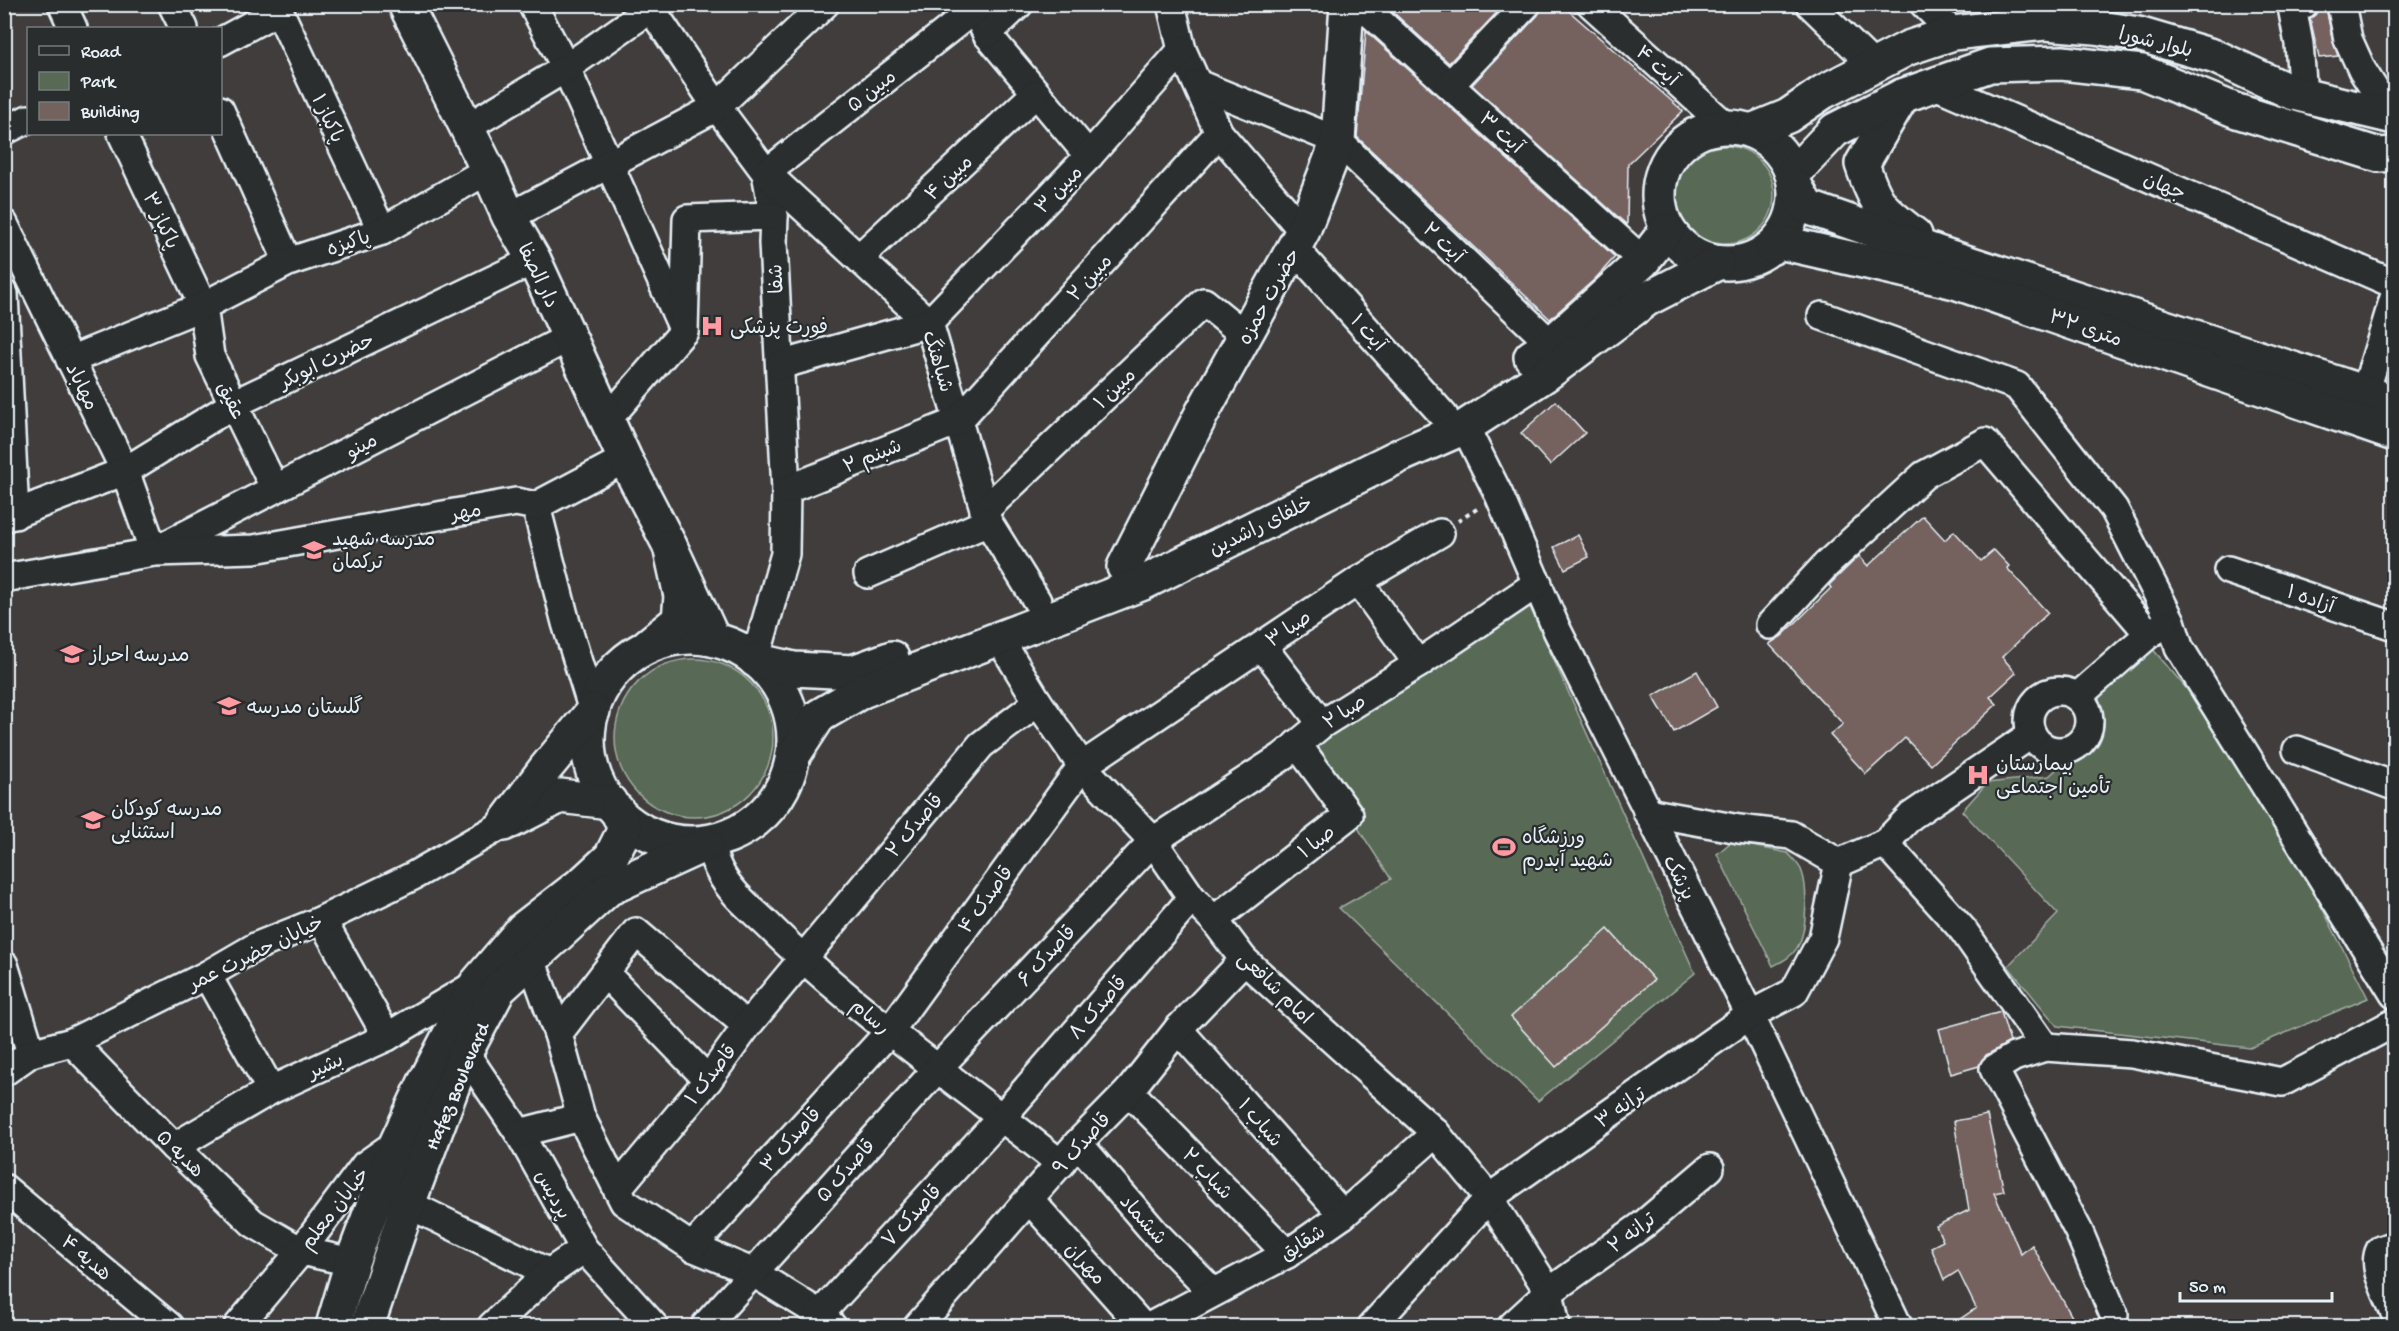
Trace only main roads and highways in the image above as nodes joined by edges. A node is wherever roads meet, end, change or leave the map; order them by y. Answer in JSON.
{"nodes":[{"id":1,"x":405,"y":4,"type":"edge"},
{"id":2,"x":1347,"y":4,"type":"edge"},
{"id":3,"x":1902,"y":96,"type":"junction"},
{"id":4,"x":2393,"y":117,"type":"edge"},
{"id":5,"x":1739,"y":129,"type":"junction"},
{"id":6,"x":2394,"y":154,"type":"edge"},
{"id":7,"x":1794,"y":180,"type":"junction"},
{"id":8,"x":1667,"y":230,"type":"junction"},
{"id":9,"x":1773,"y":248,"type":"junction"},
{"id":10,"x":1938,"y":252,"type":"junction"},
{"id":11,"x":1717,"y":263,"type":"junction"},
{"id":12,"x":2200,"y":352,"type":"junction"},
{"id":13,"x":2380,"y":397,"type":"edge"},
{"id":14,"x":1454,"y":421,"type":"junction"},
{"id":15,"x":2394,"y":434,"type":"edge"},
{"id":16,"x":670,"y":546,"type":"junction"},
{"id":17,"x":1124,"y":567,"type":"junction"},
{"id":18,"x":712,"y":639,"type":"junction"},
{"id":19,"x":644,"y":648,"type":"junction"},
{"id":20,"x":755,"y":660,"type":"junction"},
{"id":21,"x":593,"y":711,"type":"junction"},
{"id":22,"x":793,"y":756,"type":"junction"},
{"id":23,"x":560,"y":796,"type":"junction"},
{"id":24,"x":613,"y":806,"type":"junction"},
{"id":25,"x":708,"y":843,"type":"junction"},
{"id":26,"x":611,"y":857,"type":"junction"},
{"id":27,"x":374,"y":1323,"type":"edge"},
{"id":28,"x":333,"y":1326,"type":"edge"}],
"edges":[{"from":1,"to":16,"type":"main road","name":"دار الصفا"},
{"from":2,"to":17,"type":"main road","name":"حضرت حمزه"},
{"from":3,"to":6,"type":"main road","name":"بلوار شورا"},
{"from":3,"to":7,"type":"main road","name":"بلوار شورا"},
{"from":3,"to":10,"type":"main road"},
{"from":4,"to":5,"type":"main road","name":"بلوار شورا"},
{"from":5,"to":7,"type":"main road"},
{"from":5,"to":8,"type":"main road"},
{"from":7,"to":9,"type":"main road"},
{"from":7,"to":10,"type":"main road","name":"۳۲ متری"},
{"from":8,"to":11,"type":"main road"},
{"from":8,"to":14,"type":"main road","name":"خلفای راشدین"},
{"from":9,"to":11,"type":"main road"},
{"from":9,"to":12,"type":"main road","name":"۳۲ متری"},
{"from":10,"to":12,"type":"main road","name":"۳۲ متری"},
{"from":11,"to":14,"type":"main road","name":"خلفای راشدین"},
{"from":12,"to":13,"type":"main road","name":"۳۲ متری"},
{"from":12,"to":15,"type":"main road","name":"۳۲ متری"},
{"from":14,"to":17,"type":"main road","name":"خلفای راشدین"},
{"from":14,"to":22,"type":"main road","name":"خلفای راشدین"},
{"from":16,"to":18,"type":"main road"},
{"from":16,"to":19,"type":"main road"},
{"from":17,"to":20,"type":"main road","name":"خلفای راشدین"},
{"from":18,"to":19,"type":"main road"},
{"from":18,"to":20,"type":"main road"},
{"from":19,"to":21,"type":"main road"},
{"from":20,"to":22,"type":"main road"},
{"from":21,"to":23,"type":"main road"},
{"from":21,"to":24,"type":"main road"},
{"from":22,"to":25,"type":"main road"},
{"from":23,"to":24,"type":"main road"},
{"from":23,"to":26,"type":"main road"},
{"from":24,"to":25,"type":"main road"},
{"from":24,"to":26,"type":"main road","name":"Hafez Boulevard"},
{"from":25,"to":27,"type":"main road","name":"Hafez Boulevard"},
{"from":26,"to":28,"type":"main road","name":"Hafez Boulevard"}]}
